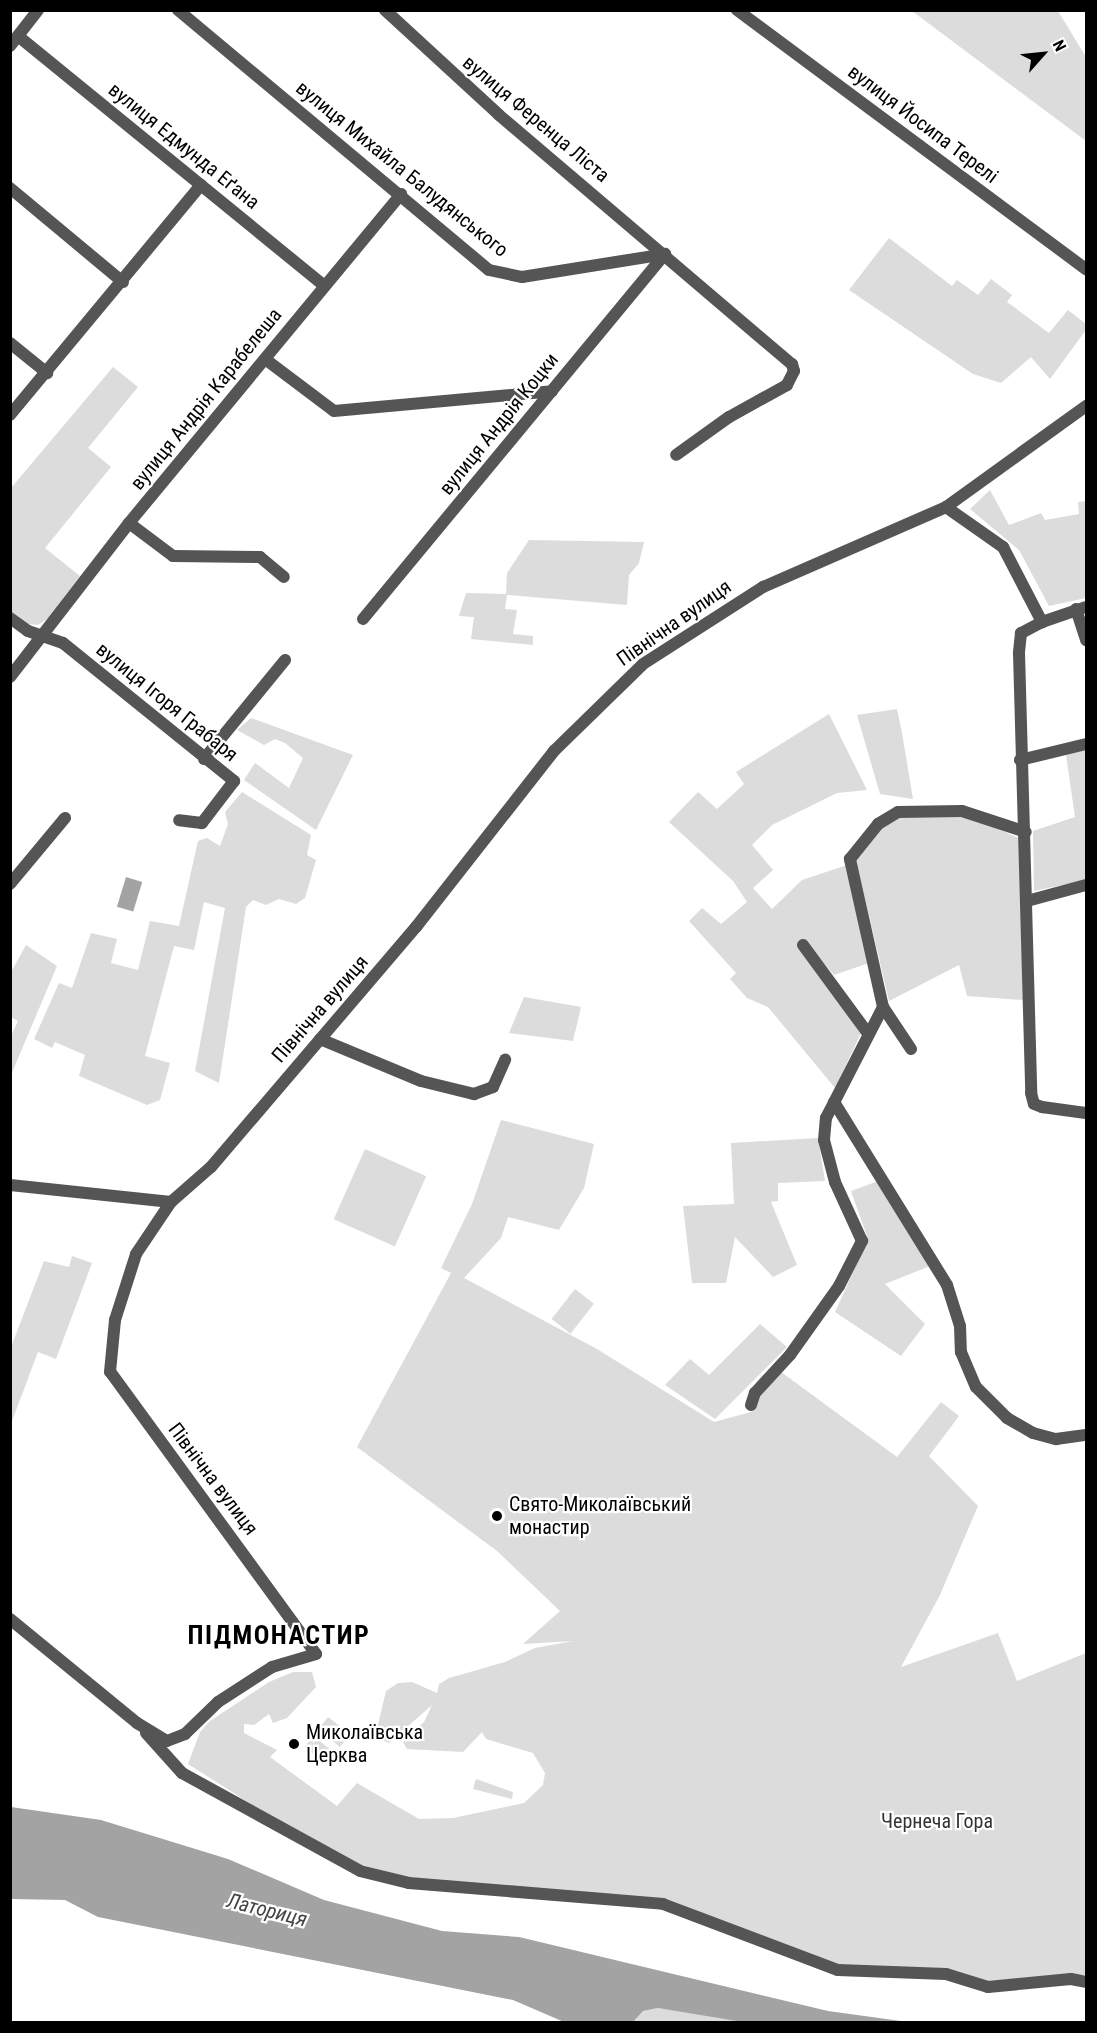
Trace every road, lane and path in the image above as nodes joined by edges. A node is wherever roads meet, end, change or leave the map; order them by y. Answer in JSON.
{"nodes":[{"id":1,"x":38,"y":10,"type":"edge"},
{"id":2,"x":178,"y":10,"type":"edge"},
{"id":3,"x":385,"y":10,"type":"edge"},
{"id":4,"x":737,"y":10,"type":"edge"},
{"id":5,"x":14,"y":41,"type":"edge"},
{"id":6,"x":201,"y":185,"type":"junction"},
{"id":7,"x":10,"y":188,"type":"edge"},
{"id":8,"x":401,"y":194,"type":"junction"},
{"id":9,"x":665,"y":254,"type":"junction"},
{"id":10,"x":1086,"y":269,"type":"edge"},
{"id":11,"x":123,"y":282,"type":"junction"},
{"id":12,"x":324,"y":286,"type":"junction"},
{"id":13,"x":10,"y":343,"type":"edge"},
{"id":14,"x":265,"y":359,"type":"junction"},
{"id":15,"x":46,"y":373,"type":"junction"},
{"id":16,"x":552,"y":391,"type":"junction"},
{"id":17,"x":1086,"y":406,"type":"edge"},
{"id":18,"x":10,"y":415,"type":"edge"},
{"id":19,"x":676,"y":455,"type":"dead end"},
{"id":20,"x":946,"y":507,"type":"junction"},
{"id":21,"x":129,"y":523,"type":"junction"},
{"id":22,"x":284,"y":577,"type":"dead end"},
{"id":23,"x":1081,"y":608,"type":"edge"},
{"id":24,"x":10,"y":618,"type":"edge"},
{"id":25,"x":363,"y":619,"type":"dead end"},
{"id":26,"x":1042,"y":622,"type":"junction"},
{"id":27,"x":45,"y":633,"type":"junction"},
{"id":28,"x":1086,"y":640,"type":"edge"},
{"id":29,"x":285,"y":660,"type":"dead end"},
{"id":30,"x":10,"y":677,"type":"edge"},
{"id":31,"x":1086,"y":744,"type":"edge"},
{"id":32,"x":204,"y":759,"type":"junction"},
{"id":33,"x":1020,"y":760,"type":"junction"},
{"id":34,"x":65,"y":818,"type":"dead end"},
{"id":35,"x":179,"y":820,"type":"dead end"},
{"id":36,"x":1026,"y":832,"type":"junction"},
{"id":37,"x":10,"y":884,"type":"edge"},
{"id":38,"x":1086,"y":885,"type":"edge"},
{"id":39,"x":1027,"y":901,"type":"junction"},
{"id":40,"x":803,"y":945,"type":"dead end"},
{"id":41,"x":883,"y":1007,"type":"junction"},
{"id":42,"x":867,"y":1032,"type":"junction"},
{"id":43,"x":320,"y":1039,"type":"junction"},
{"id":44,"x":911,"y":1049,"type":"dead end"},
{"id":45,"x":505,"y":1059,"type":"dead end"},
{"id":46,"x":834,"y":1102,"type":"junction"},
{"id":47,"x":1086,"y":1113,"type":"edge"},
{"id":48,"x":10,"y":1185,"type":"edge"},
{"id":49,"x":171,"y":1202,"type":"junction"},
{"id":50,"x":751,"y":1405,"type":"dead end"},
{"id":51,"x":1086,"y":1436,"type":"edge"},
{"id":52,"x":10,"y":1619,"type":"edge"},
{"id":53,"x":137,"y":1723,"type":"junction"},
{"id":54,"x":1086,"y":1982,"type":"edge"}],
"edges":[{"from":1,"to":5,"type":"street"},
{"from":2,"to":8,"type":"street","name":"вулиця Михайла Балудянського"},
{"from":3,"to":9,"type":"street","name":"вулиця Ференца Ліста"},
{"from":4,"to":10,"type":"street","name":"вулиця Йосипа Терелі"},
{"from":5,"to":6,"type":"street","name":"вулиця Едмунда Еґана"},
{"from":6,"to":11,"type":"street"},
{"from":6,"to":12,"type":"street","name":"вулиця Едмунда Еґана"},
{"from":7,"to":11,"type":"street"},
{"from":8,"to":9,"type":"street","name":"вулиця Михайла Балудянського"},
{"from":8,"to":12,"type":"street","name":"вулиця Андрія Карабелеша"},
{"from":9,"to":16,"type":"street","name":"вулиця Андрія Коцки"},
{"from":9,"to":19,"type":"street","name":"вулиця Ференца Ліста"},
{"from":11,"to":15,"type":"street"},
{"from":12,"to":14,"type":"street","name":"вулиця Андрія Карабелеша"},
{"from":13,"to":15,"type":"street"},
{"from":14,"to":16,"type":"street"},
{"from":14,"to":21,"type":"street","name":"вулиця Андрія Карабелеша"},
{"from":15,"to":18,"type":"street"},
{"from":16,"to":25,"type":"street","name":"вулиця Андрія Коцки"},
{"from":17,"to":20,"type":"street","name":"Північна вулиця"},
{"from":20,"to":26,"type":"street"},
{"from":20,"to":43,"type":"street","name":"Північна вулиця"},
{"from":21,"to":22,"type":"street"},
{"from":21,"to":27,"type":"street","name":"вулиця Андрія Карабелеша"},
{"from":23,"to":26,"type":"street"},
{"from":23,"to":28,"type":"street"},
{"from":24,"to":27,"type":"street","name":"вулиця Ігоря Грабаря"},
{"from":26,"to":33,"type":"street"},
{"from":27,"to":30,"type":"street","name":"вулиця Андрія Карабелеша"},
{"from":27,"to":32,"type":"street","name":"вулиця Ігоря Грабаря"},
{"from":29,"to":32,"type":"street"},
{"from":31,"to":33,"type":"street"},
{"from":32,"to":35,"type":"street","name":"вулиця Ігоря Грабаря"},
{"from":33,"to":36,"type":"street"},
{"from":34,"to":37,"type":"street"},
{"from":36,"to":39,"type":"street"},
{"from":36,"to":41,"type":"street"},
{"from":38,"to":39,"type":"street"},
{"from":39,"to":47,"type":"street"},
{"from":40,"to":42,"type":"street"},
{"from":41,"to":42,"type":"street"},
{"from":41,"to":44,"type":"street"},
{"from":42,"to":46,"type":"street"},
{"from":43,"to":45,"type":"street"},
{"from":43,"to":49,"type":"street","name":"Північна вулиця"},
{"from":46,"to":50,"type":"street"},
{"from":46,"to":51,"type":"street"},
{"from":48,"to":49,"type":"street"},
{"from":49,"to":53,"type":"street","name":"Північна вулиця"},
{"from":52,"to":53,"type":"street"},
{"from":53,"to":54,"type":"street"}]}
